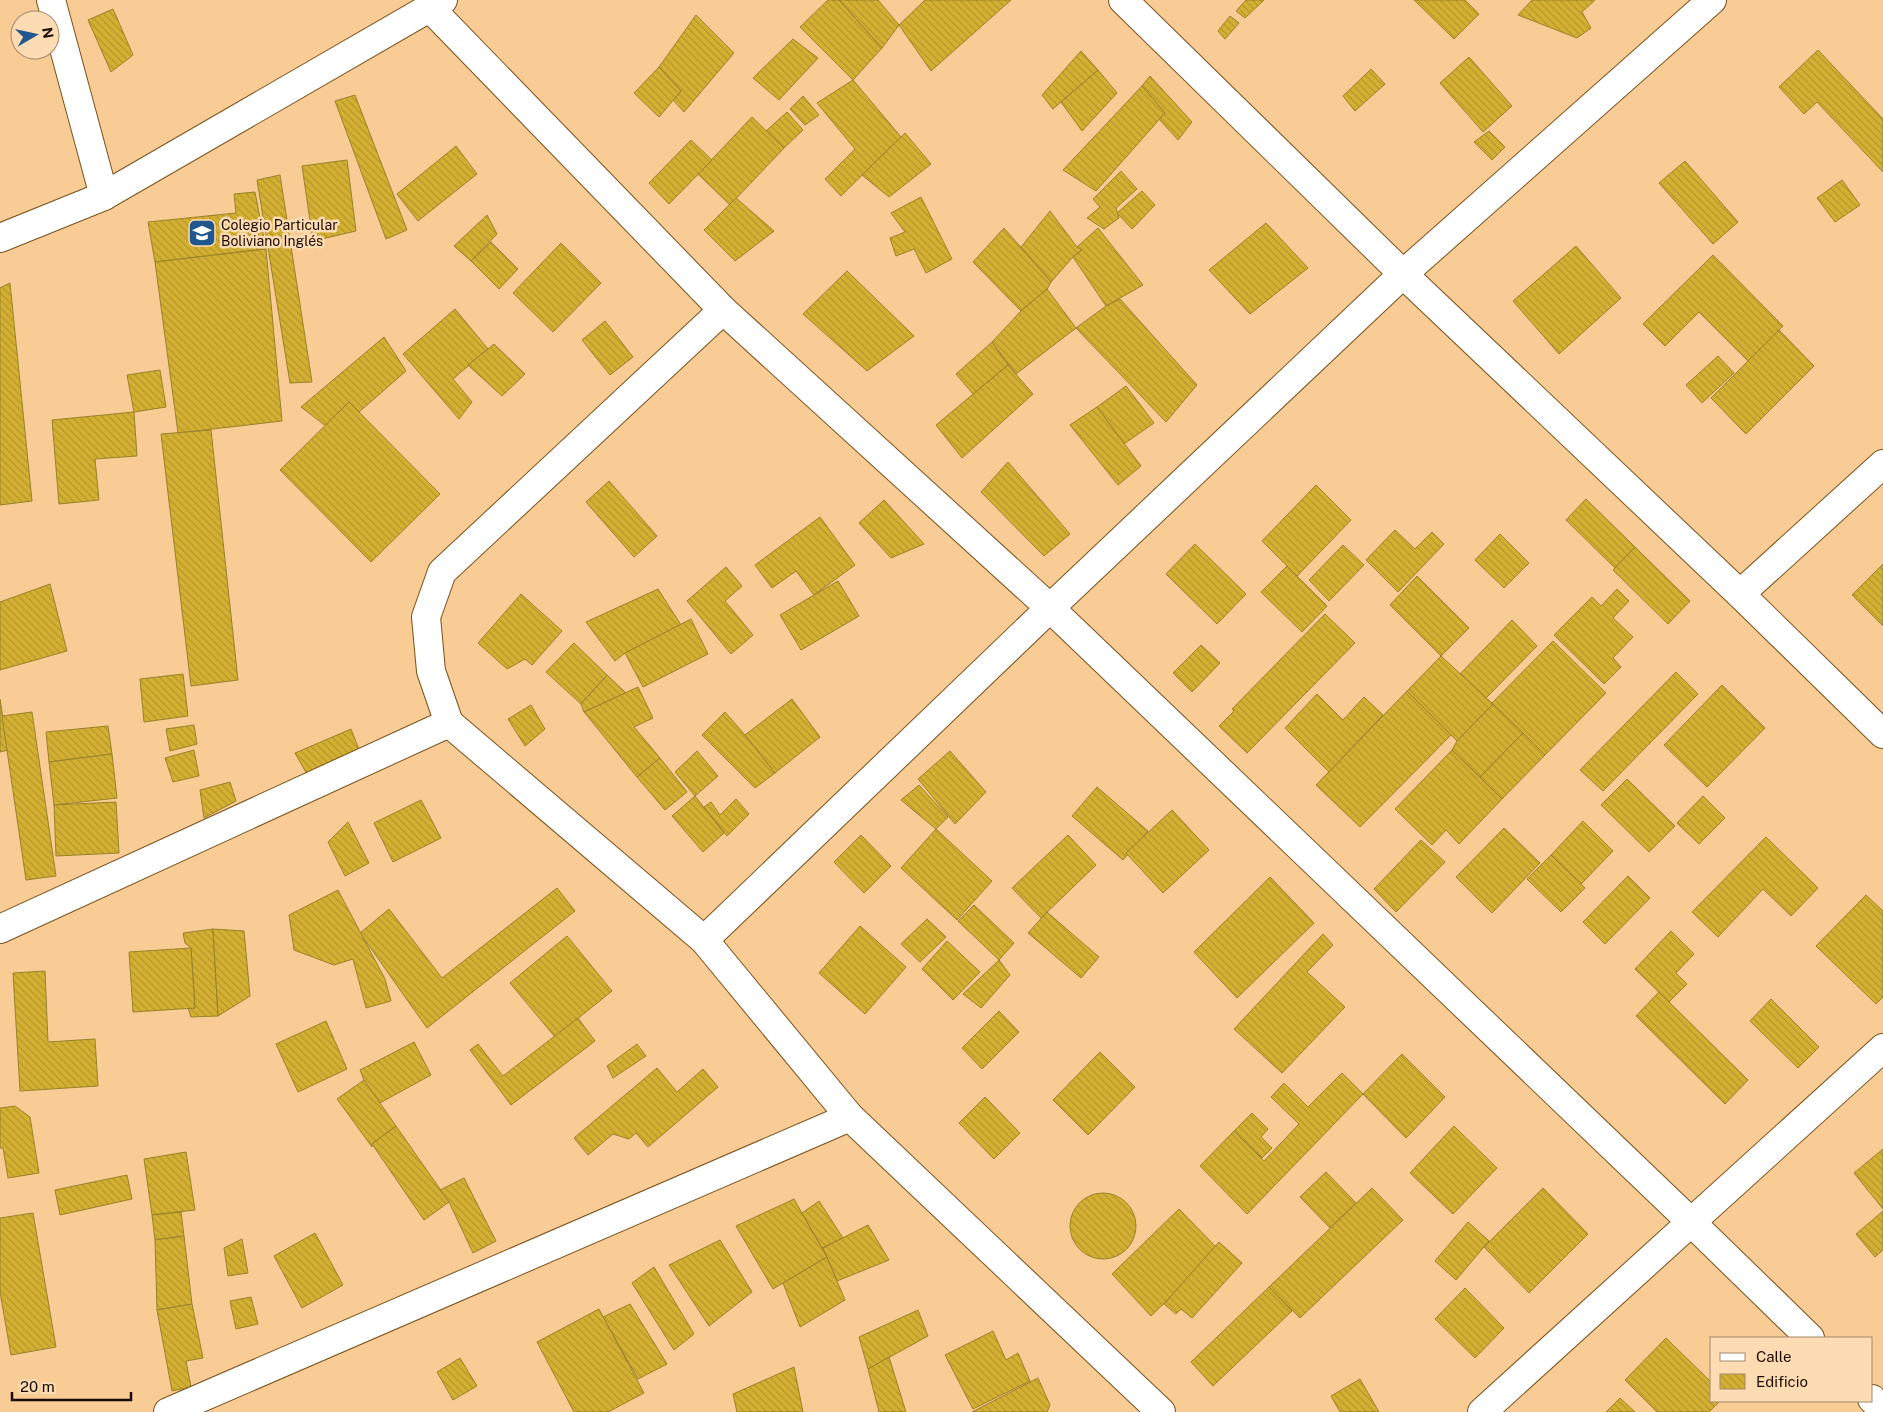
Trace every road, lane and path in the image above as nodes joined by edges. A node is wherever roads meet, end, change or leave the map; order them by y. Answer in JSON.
{"nodes":[{"id":1,"x":51,"y":0,"type":"edge"},
{"id":2,"x":1123,"y":0,"type":"edge"},
{"id":3,"x":1712,"y":0,"type":"edge"},
{"id":4,"x":437,"y":4,"type":"edge"},
{"id":5,"x":104,"y":196,"type":"junction"},
{"id":6,"x":0,"y":238,"type":"edge"},
{"id":7,"x":1403,"y":274,"type":"junction"},
{"id":8,"x":723,"y":310,"type":"junction"},
{"id":9,"x":1883,"y":464,"type":"edge"},
{"id":10,"x":1740,"y":594,"type":"junction"},
{"id":11,"x":1050,"y":608,"type":"junction"},
{"id":12,"x":449,"y":723,"type":"junction"},
{"id":13,"x":1883,"y":734,"type":"edge"},
{"id":14,"x":0,"y":929,"type":"edge"},
{"id":15,"x":704,"y":940,"type":"junction"},
{"id":16,"x":1883,"y":1048,"type":"edge"},
{"id":17,"x":850,"y":1117,"type":"junction"},
{"id":18,"x":1692,"y":1223,"type":"junction"},
{"id":19,"x":1809,"y":1337,"type":"edge"},
{"id":20,"x":1873,"y":1400,"type":"edge"},
{"id":21,"x":1883,"y":1410,"type":"edge"},
{"id":22,"x":168,"y":1412,"type":"edge"},
{"id":23,"x":1161,"y":1412,"type":"edge"},
{"id":24,"x":1482,"y":1412,"type":"edge"}],
"edges":[{"from":1,"to":5,"type":"street"},
{"from":2,"to":7,"type":"street"},
{"from":3,"to":7,"type":"street"},
{"from":4,"to":5,"type":"street"},
{"from":4,"to":8,"type":"street"},
{"from":5,"to":6,"type":"street"},
{"from":7,"to":10,"type":"street"},
{"from":7,"to":11,"type":"street"},
{"from":8,"to":11,"type":"street"},
{"from":8,"to":12,"type":"street"},
{"from":9,"to":10,"type":"street"},
{"from":10,"to":13,"type":"street"},
{"from":11,"to":15,"type":"street"},
{"from":11,"to":18,"type":"street"},
{"from":12,"to":14,"type":"street"},
{"from":12,"to":15,"type":"street"},
{"from":15,"to":17,"type":"street"},
{"from":16,"to":18,"type":"street"},
{"from":17,"to":22,"type":"street"},
{"from":17,"to":23,"type":"street"},
{"from":18,"to":19,"type":"street"},
{"from":18,"to":24,"type":"street"},
{"from":20,"to":21,"type":"street"}]}
